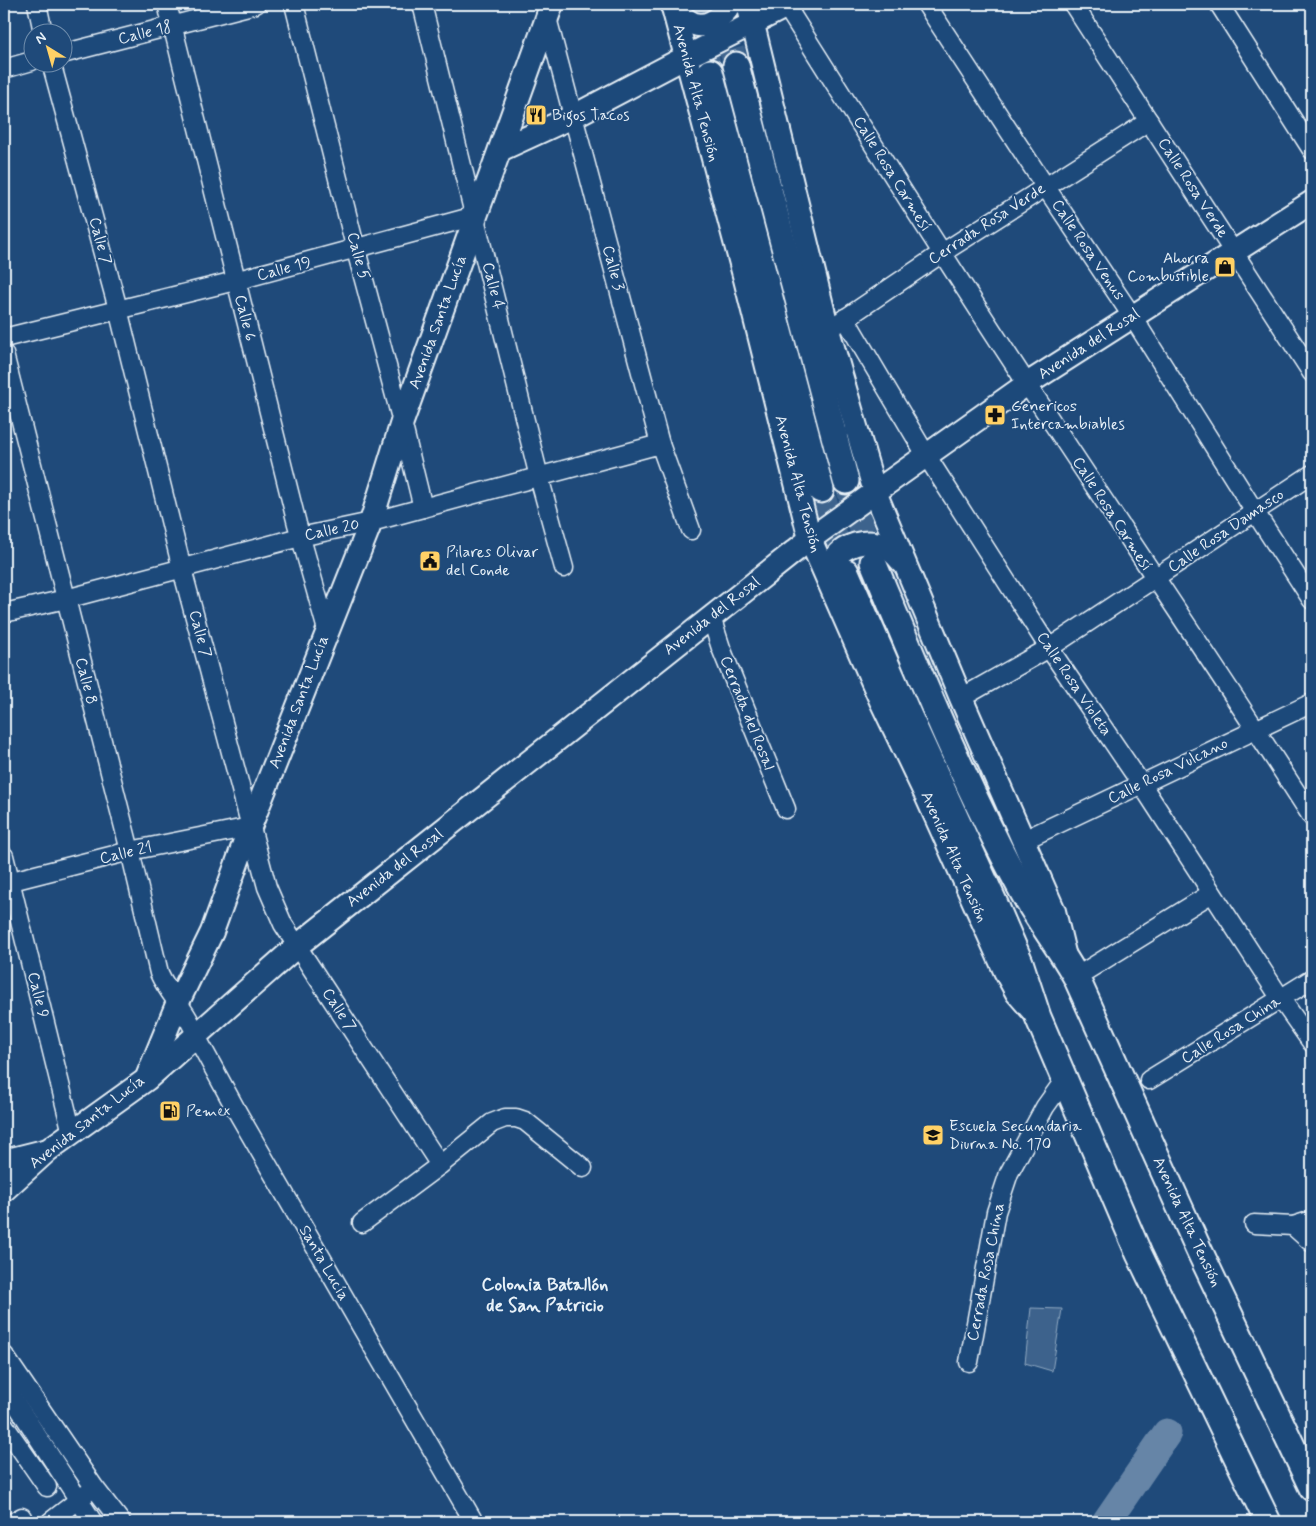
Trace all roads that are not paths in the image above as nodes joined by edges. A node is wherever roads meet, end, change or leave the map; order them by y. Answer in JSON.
{"nodes":[{"id":1,"x":37,"y":4,"type":"edge"},
{"id":2,"x":167,"y":4,"type":"edge"},
{"id":3,"x":256,"y":4,"type":"edge"},
{"id":4,"x":294,"y":4,"type":"edge"},
{"id":5,"x":422,"y":4,"type":"edge"},
{"id":6,"x":731,"y":4,"type":"edge"},
{"id":7,"x":926,"y":4,"type":"edge"},
{"id":8,"x":1073,"y":4,"type":"edge"},
{"id":9,"x":1219,"y":4,"type":"edge"},
{"id":10,"x":672,"y":5,"type":"edge"},
{"id":11,"x":788,"y":5,"type":"edge"},
{"id":12,"x":547,"y":8,"type":"edge"},
{"id":13,"x":750,"y":13,"type":"edge"},
{"id":14,"x":41,"y":22,"type":"edge"},
{"id":15,"x":174,"y":25,"type":"junction"},
{"id":16,"x":72,"y":51,"type":"edge"},
{"id":17,"x":686,"y":57,"type":"junction"},
{"id":18,"x":22,"y":64,"type":"edge"},
{"id":19,"x":736,"y":65,"type":"tunnel mouth"},
{"id":20,"x":4,"y":69,"type":"edge"},
{"id":21,"x":54,"y":72,"type":"edge"},
{"id":22,"x":710,"y":72,"type":"tunnel mouth"},
{"id":23,"x":572,"y":117,"type":"junction"},
{"id":24,"x":1149,"y":120,"type":"junction"},
{"id":25,"x":500,"y":150,"type":"junction"},
{"id":26,"x":1312,"y":150,"type":"edge"},
{"id":27,"x":1044,"y":186,"type":"junction"},
{"id":28,"x":1312,"y":202,"type":"edge"},
{"id":29,"x":475,"y":216,"type":"junction"},
{"id":30,"x":356,"y":250,"type":"junction"},
{"id":31,"x":1233,"y":251,"type":"junction"},
{"id":32,"x":942,"y":252,"type":"junction"},
{"id":33,"x":236,"y":281,"type":"junction"},
{"id":34,"x":118,"y":310,"type":"junction"},
{"id":35,"x":1132,"y":316,"type":"junction"},
{"id":36,"x":837,"y":324,"type":"junction"},
{"id":37,"x":4,"y":338,"type":"edge"},
{"id":38,"x":4,"y":354,"type":"edge"},
{"id":39,"x":1312,"y":373,"type":"edge"},
{"id":40,"x":1027,"y":384,"type":"junction"},
{"id":41,"x":402,"y":422,"type":"junction"},
{"id":42,"x":660,"y":444,"type":"junction"},
{"id":43,"x":926,"y":455,"type":"junction"},
{"id":44,"x":1312,"y":474,"type":"edge"},
{"id":45,"x":539,"y":477,"type":"junction"},
{"id":46,"x":846,"y":481,"type":"tunnel mouth"},
{"id":47,"x":821,"y":490,"type":"tunnel mouth"},
{"id":48,"x":875,"y":492,"type":"junction"},
{"id":49,"x":423,"y":508,"type":"junction"},
{"id":50,"x":1255,"y":512,"type":"junction"},
{"id":51,"x":371,"y":522,"type":"junction"},
{"id":52,"x":690,"y":530,"type":"dead end"},
{"id":53,"x":300,"y":537,"type":"junction"},
{"id":54,"x":810,"y":540,"type":"junction"},
{"id":55,"x":873,"y":562,"type":"tunnel mouth"},
{"id":56,"x":904,"y":565,"type":"junction"},
{"id":57,"x":564,"y":568,"type":"dead end"},
{"id":58,"x":182,"y":569,"type":"junction"},
{"id":59,"x":838,"y":577,"type":"junction"},
{"id":60,"x":1155,"y":579,"type":"junction"},
{"id":61,"x":66,"y":599,"type":"junction"},
{"id":62,"x":1312,"y":600,"type":"edge"},
{"id":63,"x":4,"y":613,"type":"edge"},
{"id":64,"x":711,"y":617,"type":"junction"},
{"id":65,"x":327,"y":630,"type":"junction"},
{"id":66,"x":1049,"y":648,"type":"junction"},
{"id":67,"x":961,"y":698,"type":"junction"},
{"id":68,"x":1312,"y":703,"type":"edge"},
{"id":69,"x":1256,"y":728,"type":"junction"},
{"id":70,"x":1142,"y":785,"type":"junction"},
{"id":71,"x":786,"y":809,"type":"dead end"},
{"id":72,"x":1312,"y":817,"type":"edge"},
{"id":73,"x":250,"y":827,"type":"junction"},
{"id":74,"x":1024,"y":840,"type":"junction"},
{"id":75,"x":130,"y":851,"type":"junction"},
{"id":76,"x":4,"y":856,"type":"edge"},
{"id":77,"x":7,"y":882,"type":"edge"},
{"id":78,"x":1212,"y":893,"type":"junction"},
{"id":79,"x":297,"y":946,"type":"junction"},
{"id":80,"x":1070,"y":966,"type":"junction"},
{"id":81,"x":1312,"y":979,"type":"edge"},
{"id":82,"x":1281,"y":999,"type":"junction"},
{"id":83,"x":178,"y":1002,"type":"junction"},
{"id":84,"x":196,"y":1036,"type":"junction"},
{"id":85,"x":1312,"y":1044,"type":"edge"},
{"id":86,"x":147,"y":1078,"type":"junction"},
{"id":87,"x":1065,"y":1079,"type":"junction"},
{"id":88,"x":1149,"y":1080,"type":"dead end"},
{"id":89,"x":72,"y":1133,"type":"junction"},
{"id":90,"x":48,"y":1150,"type":"junction"},
{"id":91,"x":4,"y":1161,"type":"edge"},
{"id":92,"x":440,"y":1165,"type":"junction"},
{"id":93,"x":583,"y":1168,"type":"dead end"},
{"id":94,"x":4,"y":1190,"type":"edge"},
{"id":95,"x":1312,"y":1220,"type":"edge"},
{"id":96,"x":362,"y":1222,"type":"dead end"},
{"id":97,"x":1254,"y":1224,"type":"dead end"},
{"id":98,"x":1293,"y":1226,"type":"junction"},
{"id":99,"x":1312,"y":1243,"type":"edge"},
{"id":100,"x":4,"y":1355,"type":"edge"},
{"id":101,"x":969,"y":1362,"type":"dead end"},
{"id":102,"x":4,"y":1385,"type":"edge"},
{"id":103,"x":4,"y":1425,"type":"edge"},
{"id":104,"x":1311,"y":1485,"type":"edge"},
{"id":105,"x":47,"y":1487,"type":"dead end"},
{"id":106,"x":94,"y":1487,"type":"junction"},
{"id":107,"x":77,"y":1500,"type":"junction"},
{"id":108,"x":1264,"y":1514,"type":"edge"},
{"id":109,"x":50,"y":1522,"type":"edge"},
{"id":110,"x":93,"y":1522,"type":"edge"},
{"id":111,"x":120,"y":1522,"type":"edge"},
{"id":112,"x":474,"y":1522,"type":"edge"}],
"edges":[{"from":1,"to":14,"type":"street"},
{"from":2,"to":15,"type":"street","name":"Calle 6"},
{"from":3,"to":15,"type":"street","name":"Calle 18"},
{"from":4,"to":30,"type":"street","name":"Calle 5"},
{"from":5,"to":29,"type":"street","name":"Calle 4"},
{"from":6,"to":10,"type":"street"},
{"from":7,"to":27,"type":"street","name":"Calle Rosa Venus"},
{"from":8,"to":24,"type":"street","name":"Calle Rosa Verde"},
{"from":9,"to":26,"type":"street"},
{"from":10,"to":17,"type":"street","name":"Avenida Alta Tensión"},
{"from":11,"to":13,"type":"street"},
{"from":11,"to":32,"type":"street","name":"Calle Rosa Carmesí"},
{"from":12,"to":23,"type":"street","name":"Calle 3"},
{"from":12,"to":25,"type":"street","name":"Avenida Santa Lucía"},
{"from":13,"to":17,"type":"street"},
{"from":13,"to":36,"type":"street","name":"Avenida Alta Tensión"},
{"from":15,"to":16,"type":"street","name":"Calle 18"},
{"from":15,"to":33,"type":"street","name":"Calle 6"},
{"from":17,"to":23,"type":"street"},
{"from":17,"to":54,"type":"street","name":"Avenida Alta Tensión"},
{"from":18,"to":20,"type":"street"},
{"from":19,"to":46,"type":"main road"},
{"from":21,"to":34,"type":"street","name":"Calle 7"},
{"from":22,"to":47,"type":"main road","name":"Avenida Alta Tensión"},
{"from":23,"to":25,"type":"street"},
{"from":23,"to":42,"type":"street","name":"Calle 3"},
{"from":24,"to":27,"type":"street","name":"Cerrada Rosa Verde"},
{"from":24,"to":31,"type":"street","name":"Calle Rosa Verde"},
{"from":25,"to":29,"type":"street","name":"Avenida Santa Lucía"},
{"from":27,"to":32,"type":"street","name":"Cerrada Rosa Verde"},
{"from":27,"to":35,"type":"street","name":"Calle Rosa Venus"},
{"from":28,"to":31,"type":"street","name":"Avenida del Rosal"},
{"from":29,"to":30,"type":"street","name":"Calle 19"},
{"from":29,"to":41,"type":"street","name":"Avenida Santa Lucía"},
{"from":29,"to":45,"type":"street","name":"Calle 4"},
{"from":30,"to":33,"type":"street","name":"Calle 19"},
{"from":30,"to":41,"type":"street","name":"Calle 5"},
{"from":31,"to":35,"type":"street","name":"Avenida del Rosal"},
{"from":31,"to":39,"type":"street","name":"Calle Rosa Verde"},
{"from":32,"to":36,"type":"street","name":"Cerrada Rosa Verde"},
{"from":32,"to":40,"type":"street","name":"Calle Rosa Carmesí"},
{"from":33,"to":34,"type":"street","name":"Calle 19"},
{"from":33,"to":53,"type":"street","name":"Calle 6"},
{"from":34,"to":37,"type":"street","name":"Calle 19"},
{"from":34,"to":58,"type":"street","name":"Calle 7"},
{"from":35,"to":40,"type":"street","name":"Avenida del Rosal"},
{"from":35,"to":50,"type":"street","name":"Calle Rosa Venus"},
{"from":36,"to":43,"type":"street","name":"Calle Rosa Violeta"},
{"from":36,"to":48,"type":"street","name":"Avenida Alta Tensión"},
{"from":38,"to":61,"type":"street","name":"Calle 8"},
{"from":40,"to":43,"type":"street","name":"Avenida del Rosal"},
{"from":40,"to":60,"type":"street","name":"Calle Rosa Carmesí"},
{"from":41,"to":49,"type":"street","name":"Calle 5"},
{"from":41,"to":51,"type":"street","name":"Avenida Santa Lucía"},
{"from":42,"to":45,"type":"street","name":"Calle 20"},
{"from":42,"to":52,"type":"street","name":"Calle 3"},
{"from":43,"to":48,"type":"street","name":"Avenida del Rosal"},
{"from":43,"to":66,"type":"street","name":"Calle Rosa Violeta"},
{"from":44,"to":50,"type":"street","name":"Calle Rosa Damasco"},
{"from":45,"to":49,"type":"street","name":"Calle 20"},
{"from":45,"to":57,"type":"street","name":"Calle 4"},
{"from":48,"to":54,"type":"street","name":"Avenida del Rosal"},
{"from":48,"to":56,"type":"street","name":"Avenida Alta Tensión"},
{"from":49,"to":51,"type":"street","name":"Calle 20"},
{"from":50,"to":60,"type":"street","name":"Calle Rosa Damasco"},
{"from":50,"to":62,"type":"street","name":"Calle Rosa Venus"},
{"from":51,"to":53,"type":"street","name":"Calle 20"},
{"from":51,"to":65,"type":"street","name":"Avenida Santa Lucía"},
{"from":53,"to":58,"type":"street","name":"Calle 20"},
{"from":53,"to":65,"type":"street","name":"Calle 6"},
{"from":54,"to":59,"type":"street","name":"Avenida Alta Tensión"},
{"from":54,"to":64,"type":"street","name":"Avenida del Rosal"},
{"from":55,"to":80,"type":"main road","name":"Avenida Alta Tensión"},
{"from":56,"to":59,"type":"street"},
{"from":56,"to":67,"type":"street","name":"Avenida Alta Tensión"},
{"from":58,"to":61,"type":"street","name":"Calle 20"},
{"from":58,"to":73,"type":"street","name":"Calle 7"},
{"from":59,"to":87,"type":"main road","name":"Avenida Alta Tensión"},
{"from":60,"to":66,"type":"street","name":"Calle Rosa Damasco"},
{"from":60,"to":69,"type":"street","name":"Calle Rosa Carmesí"},
{"from":61,"to":63,"type":"street","name":"Calle 20"},
{"from":61,"to":75,"type":"street","name":"Calle 8"},
{"from":64,"to":71,"type":"street","name":"Cerrada del Rosal"},
{"from":64,"to":79,"type":"street","name":"Avenida del Rosal"},
{"from":65,"to":73,"type":"street","name":"Avenida Santa Lucía"},
{"from":66,"to":67,"type":"street","name":"Calle Rosa Damasco"},
{"from":66,"to":70,"type":"street","name":"Calle Rosa Violeta"},
{"from":67,"to":74,"type":"street","name":"Avenida Alta Tensión"},
{"from":68,"to":69,"type":"street","name":"Calle Rosa Vulcano"},
{"from":69,"to":70,"type":"street","name":"Calle Rosa Vulcano"},
{"from":69,"to":72,"type":"street","name":"Calle Rosa Carmesí"},
{"from":70,"to":74,"type":"street","name":"Calle Rosa Vulcano"},
{"from":70,"to":78,"type":"street","name":"Calle Rosa Violeta"},
{"from":73,"to":75,"type":"street","name":"Calle 21"},
{"from":73,"to":79,"type":"street","name":"Calle 7"},
{"from":73,"to":83,"type":"street","name":"Avenida Santa Lucía"},
{"from":74,"to":80,"type":"street","name":"Avenida Alta Tensión"},
{"from":75,"to":77,"type":"street","name":"Calle 21"},
{"from":75,"to":83,"type":"street","name":"Calle 8"},
{"from":76,"to":77,"type":"street","name":"Calle 9"},
{"from":77,"to":89,"type":"street","name":"Calle 9"},
{"from":78,"to":80,"type":"street"},
{"from":78,"to":82,"type":"street","name":"Calle Rosa Violeta"},
{"from":79,"to":84,"type":"street","name":"Avenida del Rosal"},
{"from":79,"to":92,"type":"street","name":"Calle 7"},
{"from":80,"to":104,"type":"main road","name":"Avenida Alta Tensión"},
{"from":81,"to":82,"type":"street","name":"Calle Rosa China"},
{"from":82,"to":85,"type":"street","name":"Calle Rosa Violeta"},
{"from":82,"to":88,"type":"street","name":"Calle Rosa China"},
{"from":83,"to":84,"type":"street","name":"Santa Lucía"},
{"from":83,"to":86,"type":"street","name":"Avenida Santa Lucía"},
{"from":84,"to":86,"type":"street","name":"Avenida del Rosal"},
{"from":84,"to":112,"type":"street","name":"Santa Lucía"},
{"from":86,"to":89,"type":"street","name":"Avenida Santa Lucía"},
{"from":87,"to":101,"type":"street","name":"Cerrada Rosa China"},
{"from":87,"to":108,"type":"main road","name":"Avenida Alta Tensión"},
{"from":89,"to":90,"type":"street","name":"Avenida Santa Lucía"},
{"from":90,"to":91,"type":"street"},
{"from":90,"to":94,"type":"street","name":"Avenida Santa Lucía"},
{"from":92,"to":93,"type":"street"},
{"from":92,"to":96,"type":"street"},
{"from":95,"to":98,"type":"street"},
{"from":97,"to":98,"type":"street"},
{"from":98,"to":99,"type":"street"},
{"from":100,"to":106,"type":"street"},
{"from":102,"to":107,"type":"street"},
{"from":103,"to":105,"type":"street"},
{"from":106,"to":107,"type":"street"},
{"from":106,"to":111,"type":"street"},
{"from":107,"to":109,"type":"street"},
{"from":107,"to":110,"type":"street"}]}
